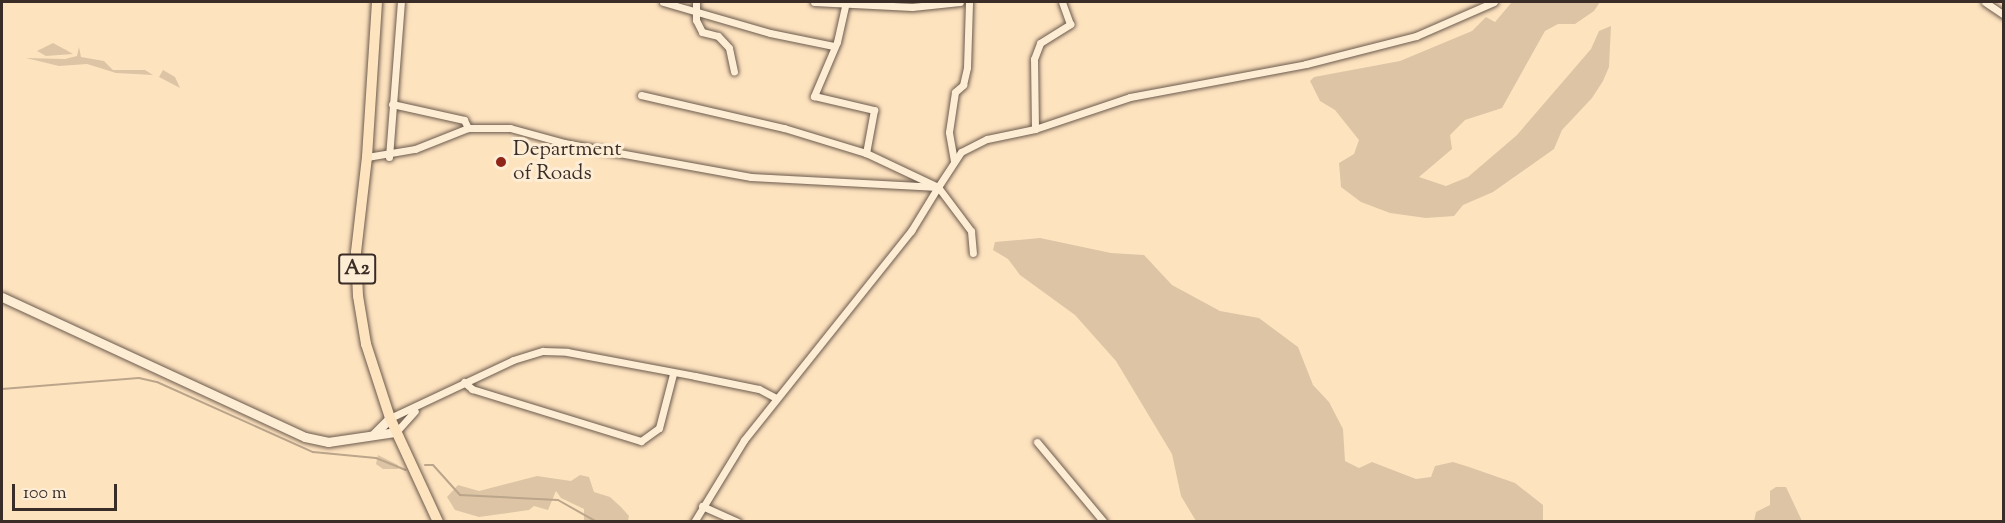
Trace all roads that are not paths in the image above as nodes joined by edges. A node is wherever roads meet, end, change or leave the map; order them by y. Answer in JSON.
{"nodes":[{"id":1,"x":377,"y":2,"type":"edge"},
{"id":2,"x":401,"y":2,"type":"edge"},
{"id":3,"x":663,"y":2,"type":"edge"},
{"id":4,"x":696,"y":2,"type":"edge"},
{"id":5,"x":814,"y":2,"type":"edge"},
{"id":6,"x":960,"y":2,"type":"edge"},
{"id":7,"x":969,"y":2,"type":"edge"},
{"id":8,"x":1062,"y":2,"type":"edge"},
{"id":9,"x":1985,"y":2,"type":"edge"},
{"id":10,"x":845,"y":3,"type":"edge"},
{"id":11,"x":1490,"y":3,"type":"edge"},
{"id":12,"x":696,"y":11,"type":"junction"},
{"id":13,"x":2004,"y":15,"type":"edge"},
{"id":14,"x":834,"y":46,"type":"junction"},
{"id":15,"x":734,"y":71,"type":"dead end"},
{"id":16,"x":641,"y":95,"type":"dead end"},
{"id":17,"x":392,"y":104,"type":"junction"},
{"id":18,"x":468,"y":128,"type":"junction"},
{"id":19,"x":1035,"y":129,"type":"junction"},
{"id":20,"x":866,"y":153,"type":"junction"},
{"id":21,"x":367,"y":157,"type":"junction"},
{"id":22,"x":389,"y":157,"type":"junction"},
{"id":23,"x":954,"y":161,"type":"junction"},
{"id":24,"x":938,"y":188,"type":"junction"},
{"id":25,"x":973,"y":253,"type":"dead end"},
{"id":26,"x":2,"y":297,"type":"edge"},
{"id":27,"x":673,"y":374,"type":"junction"},
{"id":28,"x":464,"y":382,"type":"junction"},
{"id":29,"x":776,"y":398,"type":"junction"},
{"id":30,"x":417,"y":409,"type":"junction"},
{"id":31,"x":390,"y":418,"type":"junction"},
{"id":32,"x":396,"y":432,"type":"junction"},
{"id":33,"x":373,"y":435,"type":"junction"},
{"id":34,"x":1037,"y":442,"type":"dead end"},
{"id":35,"x":702,"y":506,"type":"junction"},
{"id":36,"x":438,"y":522,"type":"edge"},
{"id":37,"x":693,"y":522,"type":"edge"},
{"id":38,"x":738,"y":522,"type":"edge"},
{"id":39,"x":1104,"y":522,"type":"edge"}],
"edges":[{"from":1,"to":21,"type":"main road","number":"A2"},
{"from":2,"to":17,"type":"street"},
{"from":3,"to":12,"type":"street"},
{"from":4,"to":12,"type":"street"},
{"from":5,"to":10,"type":"street"},
{"from":6,"to":10,"type":"street"},
{"from":7,"to":23,"type":"street"},
{"from":8,"to":19,"type":"street"},
{"from":9,"to":13,"type":"street"},
{"from":10,"to":14,"type":"street"},
{"from":11,"to":19,"type":"street"},
{"from":12,"to":14,"type":"street"},
{"from":12,"to":15,"type":"street"},
{"from":14,"to":20,"type":"street"},
{"from":16,"to":20,"type":"street"},
{"from":17,"to":18,"type":"street"},
{"from":17,"to":22,"type":"street"},
{"from":18,"to":22,"type":"street"},
{"from":18,"to":24,"type":"street"},
{"from":19,"to":23,"type":"street"},
{"from":20,"to":24,"type":"street"},
{"from":21,"to":22,"type":"street"},
{"from":21,"to":31,"type":"main road","number":"A2"},
{"from":23,"to":24,"type":"street"},
{"from":24,"to":25,"type":"street"},
{"from":24,"to":29,"type":"street"},
{"from":26,"to":33,"type":"main road"},
{"from":27,"to":28,"type":"street"},
{"from":27,"to":28,"type":"street"},
{"from":27,"to":29,"type":"street"},
{"from":28,"to":30,"type":"street"},
{"from":29,"to":35,"type":"street"},
{"from":30,"to":31,"type":"street"},
{"from":30,"to":32,"type":"street"},
{"from":31,"to":32,"type":"main road","number":"A2"},
{"from":31,"to":33,"type":"main road"},
{"from":32,"to":33,"type":"main road"},
{"from":32,"to":36,"type":"main road","number":"A2"},
{"from":34,"to":39,"type":"street"},
{"from":35,"to":37,"type":"street"},
{"from":35,"to":38,"type":"street"}]}
